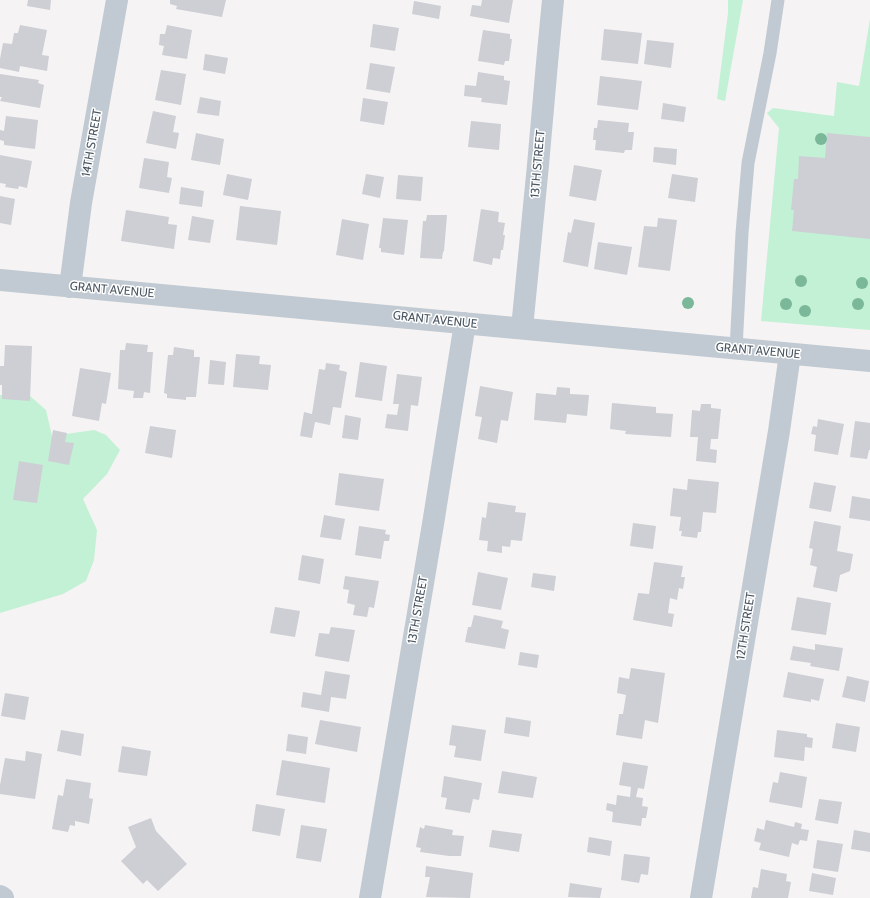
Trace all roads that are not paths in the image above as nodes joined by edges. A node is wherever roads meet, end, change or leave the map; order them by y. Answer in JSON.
{"nodes":[{"id":1,"x":116,"y":0,"type":"edge"},
{"id":2,"x":553,"y":0,"type":"edge"},
{"id":3,"x":778,"y":0,"type":"edge"},
{"id":4,"x":0,"y":280,"type":"edge"},
{"id":5,"x":70,"y":287,"type":"junction"},
{"id":6,"x":465,"y":323,"type":"junction"},
{"id":7,"x":522,"y":328,"type":"junction"},
{"id":8,"x":736,"y":349,"type":"junction"},
{"id":9,"x":790,"y":354,"type":"junction"},
{"id":10,"x":870,"y":361,"type":"edge"},
{"id":11,"x":0,"y":896,"type":"edge"},
{"id":12,"x":3,"y":898,"type":"edge"},
{"id":13,"x":370,"y":898,"type":"edge"},
{"id":14,"x":701,"y":898,"type":"edge"}],
"edges":[{"from":1,"to":5,"type":"street","name":"14TH STREET"},
{"from":2,"to":7,"type":"street","name":"13TH STREET"},
{"from":3,"to":8,"type":"lane"},
{"from":4,"to":5,"type":"street","name":"GRANT AVENUE"},
{"from":5,"to":6,"type":"street","name":"GRANT AVENUE"},
{"from":6,"to":7,"type":"street","name":"GRANT AVENUE"},
{"from":6,"to":13,"type":"street","name":"13TH STREET"},
{"from":7,"to":8,"type":"street","name":"GRANT AVENUE"},
{"from":8,"to":9,"type":"street","name":"GRANT AVENUE"},
{"from":9,"to":10,"type":"street","name":"GRANT AVENUE"},
{"from":9,"to":14,"type":"street","name":"12TH STREET"},
{"from":11,"to":12,"type":"street"}]}
